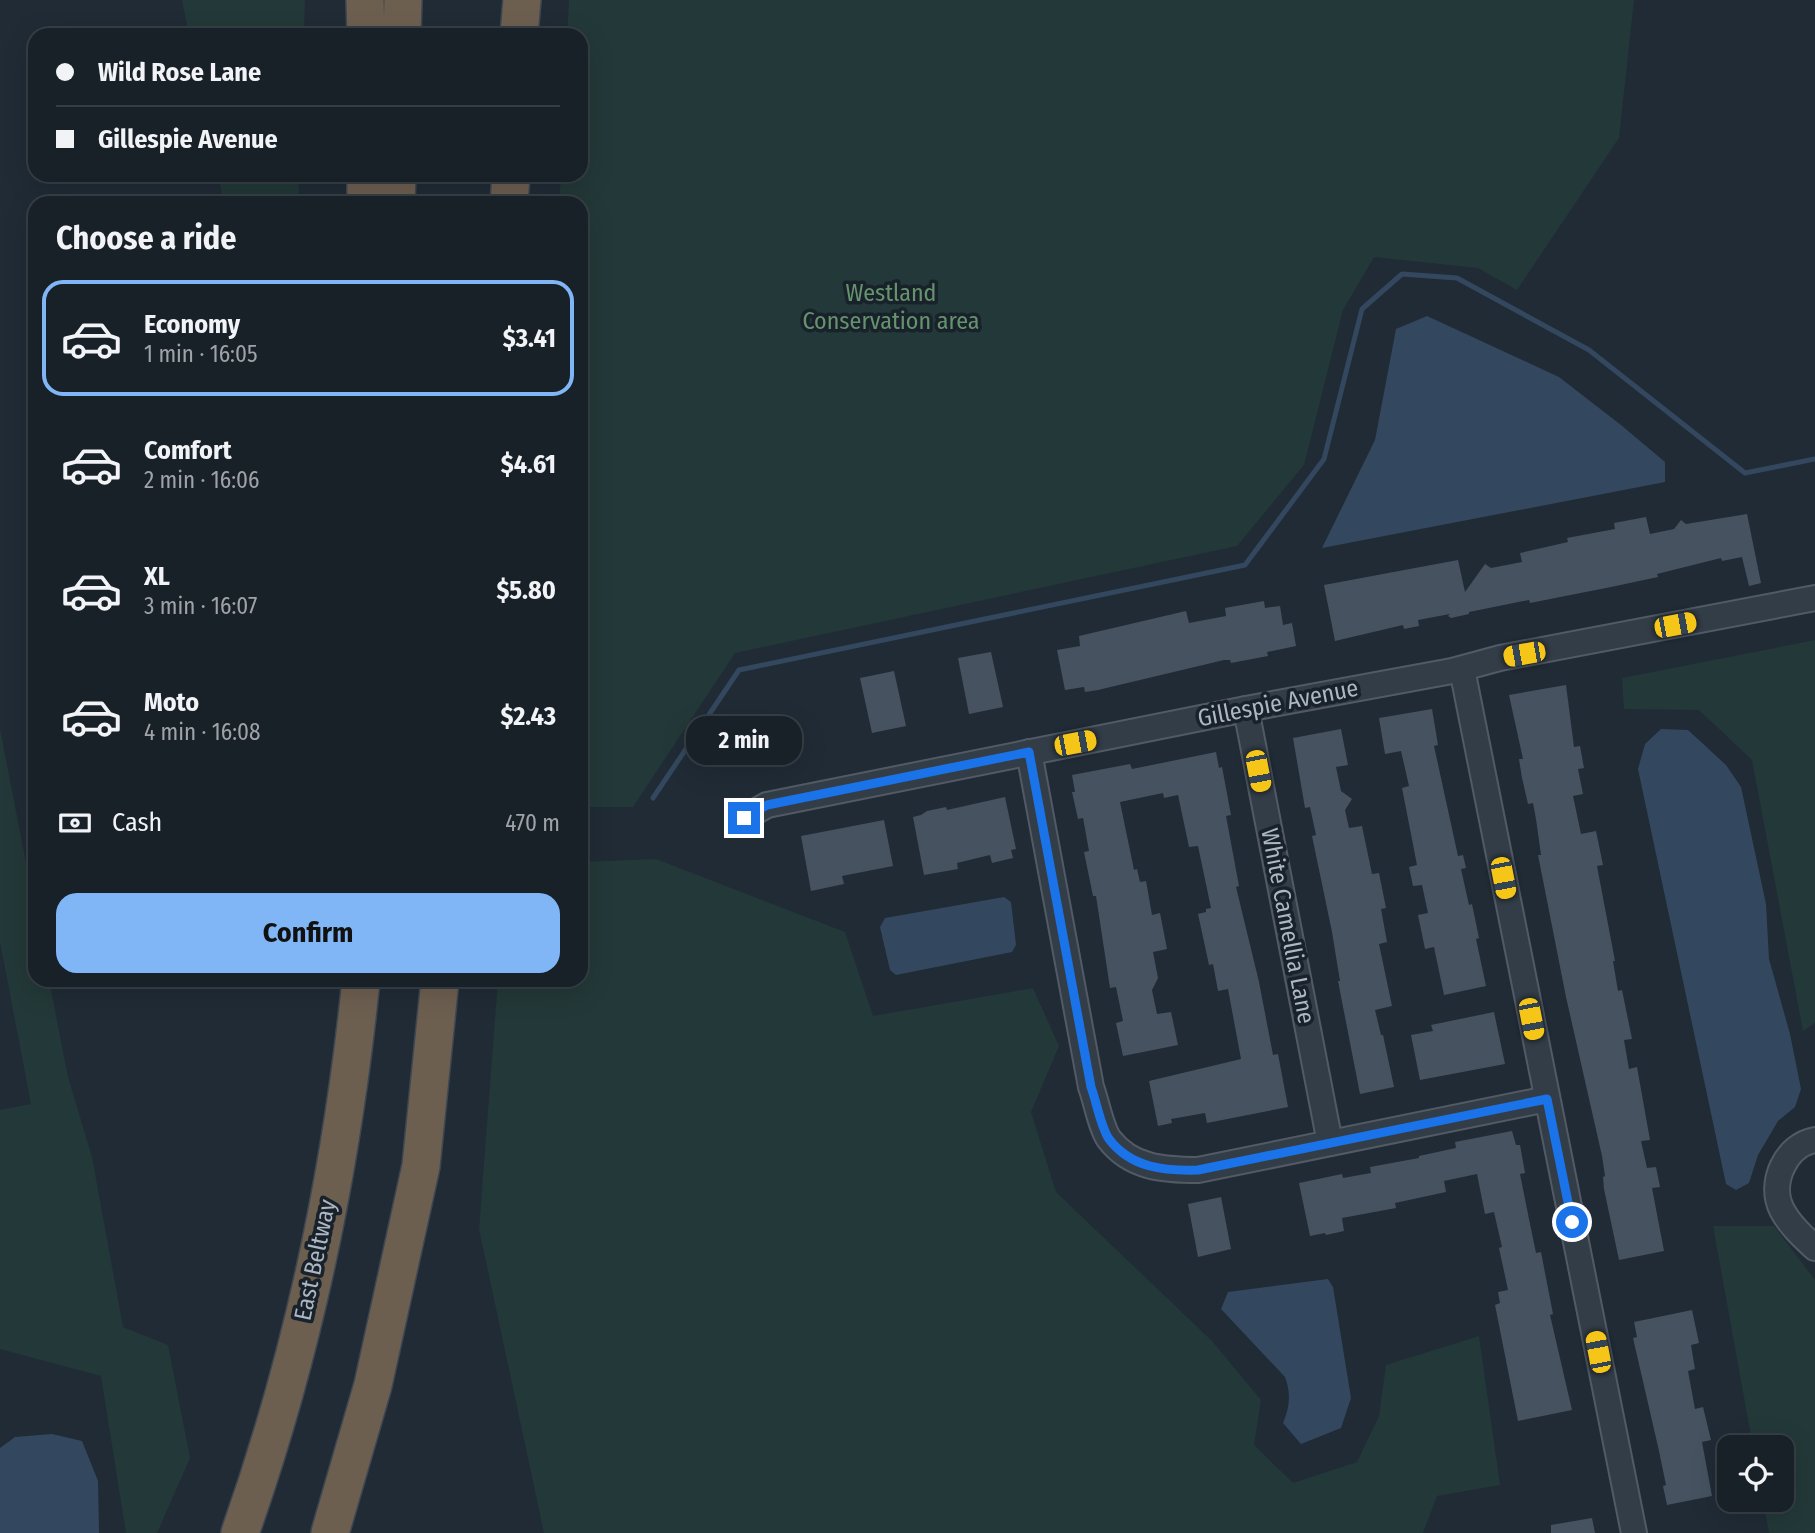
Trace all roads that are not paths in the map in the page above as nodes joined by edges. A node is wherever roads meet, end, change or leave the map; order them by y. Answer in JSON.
{"nodes":[{"id":1,"x":365,"y":0,"type":"edge"},
{"id":2,"x":403,"y":0,"type":"edge"},
{"id":3,"x":501,"y":0,"type":"edge"},
{"id":4,"x":522,"y":0,"type":"edge"},
{"id":5,"x":366,"y":28,"type":"edge"},
{"id":6,"x":402,"y":28,"type":"edge"},
{"id":7,"x":500,"y":28,"type":"edge"},
{"id":8,"x":520,"y":28,"type":"edge"},
{"id":9,"x":1815,"y":598,"type":"edge"},
{"id":10,"x":1462,"y":668,"type":"junction"},
{"id":11,"x":1246,"y":709,"type":"junction"},
{"id":12,"x":1029,"y":752,"type":"junction"},
{"id":13,"x":744,"y":818,"type":"dead end"},
{"id":14,"x":360,"y":987,"type":"edge"},
{"id":15,"x":439,"y":987,"type":"edge"},
{"id":16,"x":1547,"y":1099,"type":"junction"},
{"id":17,"x":1815,"y":1140,"type":"edge"},
{"id":18,"x":1330,"y":1143,"type":"junction"},
{"id":19,"x":1815,"y":1248,"type":"edge"},
{"id":20,"x":240,"y":1533,"type":"edge"},
{"id":21,"x":330,"y":1533,"type":"edge"},
{"id":22,"x":1634,"y":1533,"type":"edge"}],
"edges":[{"from":1,"to":5,"type":"highway"},
{"from":2,"to":6,"type":"highway"},
{"from":3,"to":7,"type":"highway"},
{"from":4,"to":8,"type":"highway"},
{"from":9,"to":10,"type":"street","name":"Gillespie Avenue"},
{"from":10,"to":11,"type":"street","name":"Gillespie Avenue"},
{"from":10,"to":16,"type":"street"},
{"from":11,"to":12,"type":"street","name":"Gillespie Avenue"},
{"from":11,"to":18,"type":"street","name":"White Camellia Lane"},
{"from":12,"to":13,"type":"street","name":"Gillespie Avenue"},
{"from":12,"to":18,"type":"street"},
{"from":14,"to":20,"type":"highway","name":"East Beltway"},
{"from":15,"to":21,"type":"highway"},
{"from":16,"to":18,"type":"street"},
{"from":16,"to":22,"type":"street"},
{"from":17,"to":19,"type":"street"}]}
